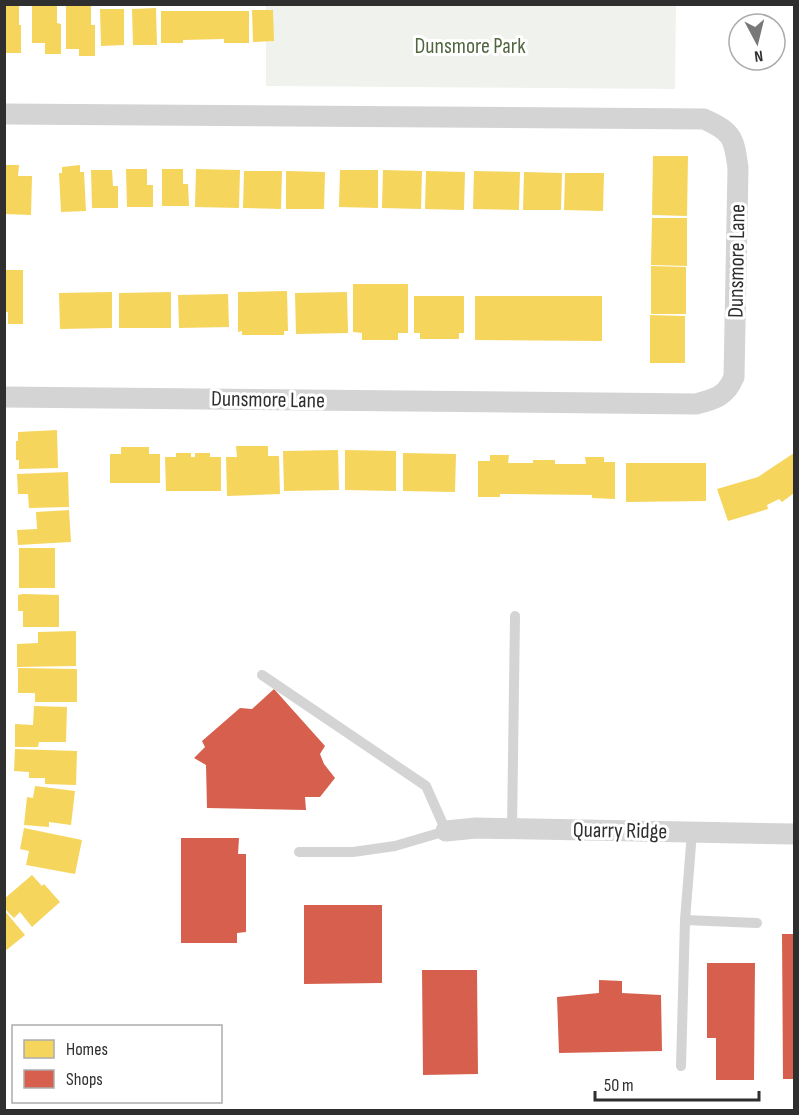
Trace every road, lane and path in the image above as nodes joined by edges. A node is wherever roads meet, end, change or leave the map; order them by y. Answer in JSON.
{"nodes":[{"id":1,"x":4,"y":114,"type":"edge"},
{"id":2,"x":4,"y":397,"type":"edge"},
{"id":3,"x":515,"y":616,"type":"dead end"},
{"id":4,"x":262,"y":675,"type":"dead end"},
{"id":5,"x":512,"y":829,"type":"junction"},
{"id":6,"x":446,"y":831,"type":"junction"},
{"id":7,"x":692,"y":832,"type":"junction"},
{"id":8,"x":795,"y":834,"type":"edge"},
{"id":9,"x":299,"y":852,"type":"dead end"},
{"id":10,"x":684,"y":920,"type":"junction"},
{"id":11,"x":757,"y":923,"type":"dead end"},
{"id":12,"x":681,"y":1066,"type":"dead end"}],
"edges":[{"from":1,"to":2,"type":"street","name":"Dunsmore Lane"},
{"from":3,"to":5,"type":"lane"},
{"from":4,"to":6,"type":"lane"},
{"from":5,"to":6,"type":"street","name":"Quarry Ridge"},
{"from":5,"to":7,"type":"street","name":"Quarry Ridge"},
{"from":6,"to":9,"type":"lane"},
{"from":7,"to":8,"type":"street","name":"Quarry Ridge"},
{"from":7,"to":10,"type":"lane"},
{"from":10,"to":11,"type":"lane"},
{"from":10,"to":12,"type":"lane"}]}
